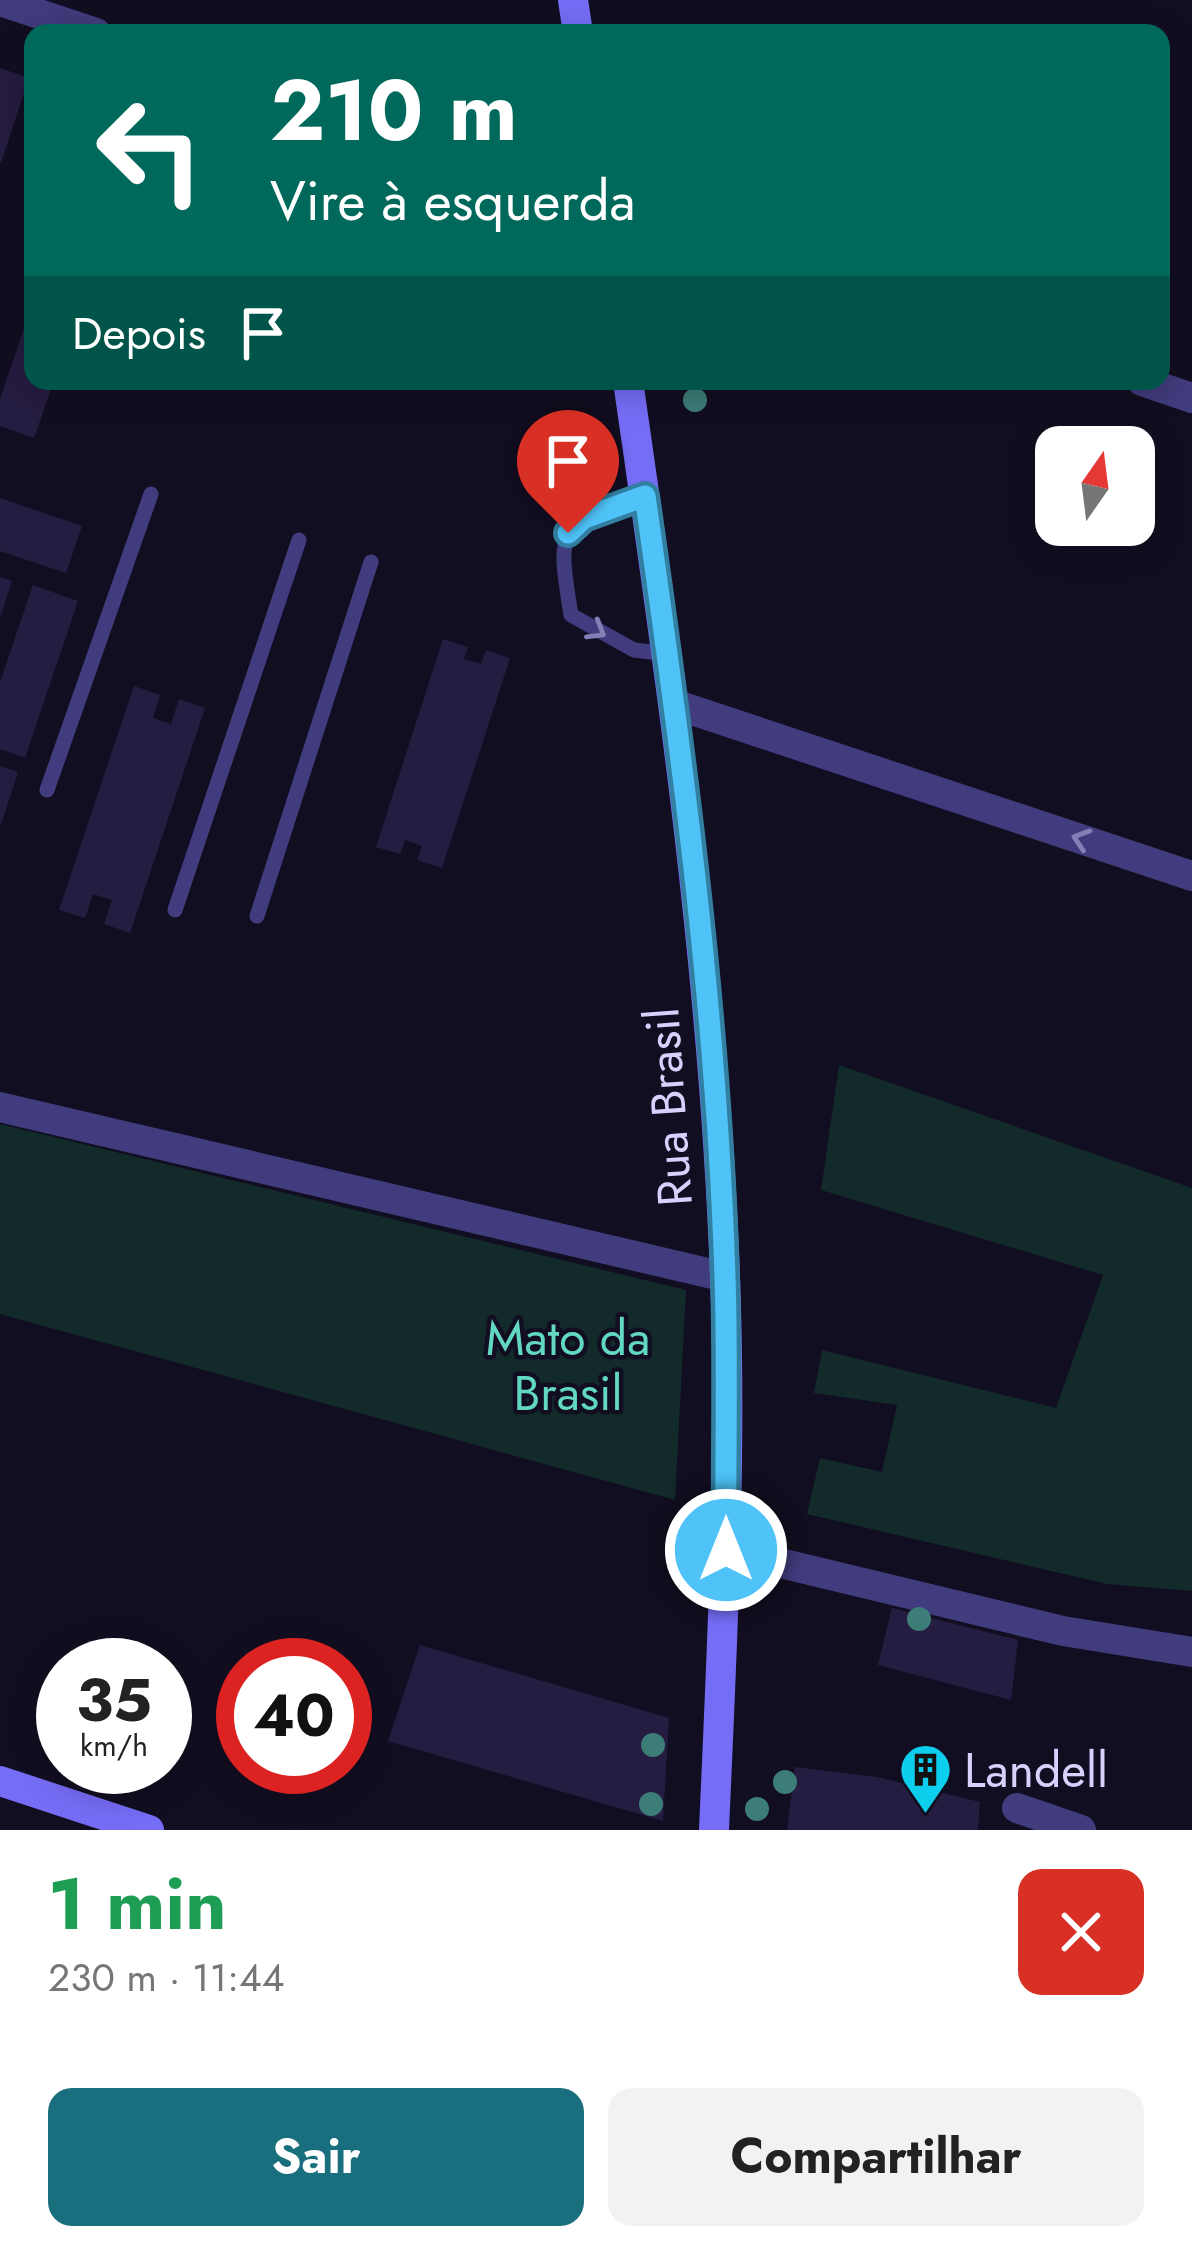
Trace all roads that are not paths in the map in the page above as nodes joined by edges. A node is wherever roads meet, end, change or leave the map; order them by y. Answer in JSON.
{"nodes":[{"id":1,"x":0,"y":2,"type":"edge"},
{"id":2,"x":68,"y":24,"type":"edge"},
{"id":3,"x":629,"y":390,"type":"edge"},
{"id":4,"x":151,"y":494,"type":"dead end"},
{"id":5,"x":645,"y":496,"type":"junction"},
{"id":6,"x":299,"y":540,"type":"dead end"},
{"id":7,"x":371,"y":562,"type":"dead end"},
{"id":8,"x":667,"y":654,"type":"junction"},
{"id":9,"x":674,"y":704,"type":"junction"},
{"id":10,"x":47,"y":790,"type":"dead end"},
{"id":11,"x":1192,"y":875,"type":"edge"},
{"id":12,"x":175,"y":910,"type":"dead end"},
{"id":13,"x":257,"y":916,"type":"dead end"},
{"id":14,"x":0,"y":1107,"type":"edge"},
{"id":15,"x":725,"y":1277,"type":"junction"},
{"id":16,"x":726,"y":1550,"type":"junction"},
{"id":17,"x":1192,"y":1652,"type":"edge"},
{"id":18,"x":0,"y":1781,"type":"edge"},
{"id":19,"x":1017,"y":1819,"type":"edge"},
{"id":20,"x":149,"y":1830,"type":"edge"},
{"id":21,"x":714,"y":1830,"type":"edge"},
{"id":22,"x":1081,"y":1830,"type":"edge"}],
"edges":[{"from":1,"to":2,"type":"street"},
{"from":3,"to":5,"type":"street","name":"Rua Brasil"},
{"from":4,"to":10,"type":"lane"},
{"from":5,"to":8,"type":"street","name":"Rua Brasil"},
{"from":5,"to":8,"type":"lane","one_way":true},
{"from":6,"to":12,"type":"lane"},
{"from":7,"to":13,"type":"lane"},
{"from":8,"to":9,"type":"street","name":"Rua Brasil"},
{"from":11,"to":9,"type":"street","one_way":true},
{"from":9,"to":15,"type":"street","name":"Rua Brasil"},
{"from":14,"to":15,"type":"street"},
{"from":15,"to":16,"type":"street","name":"Rua Brasil"},
{"from":16,"to":17,"type":"street"},
{"from":16,"to":21,"type":"street","name":"Rua Brasil"},
{"from":18,"to":20,"type":"street"},
{"from":19,"to":22,"type":"street"}]}
